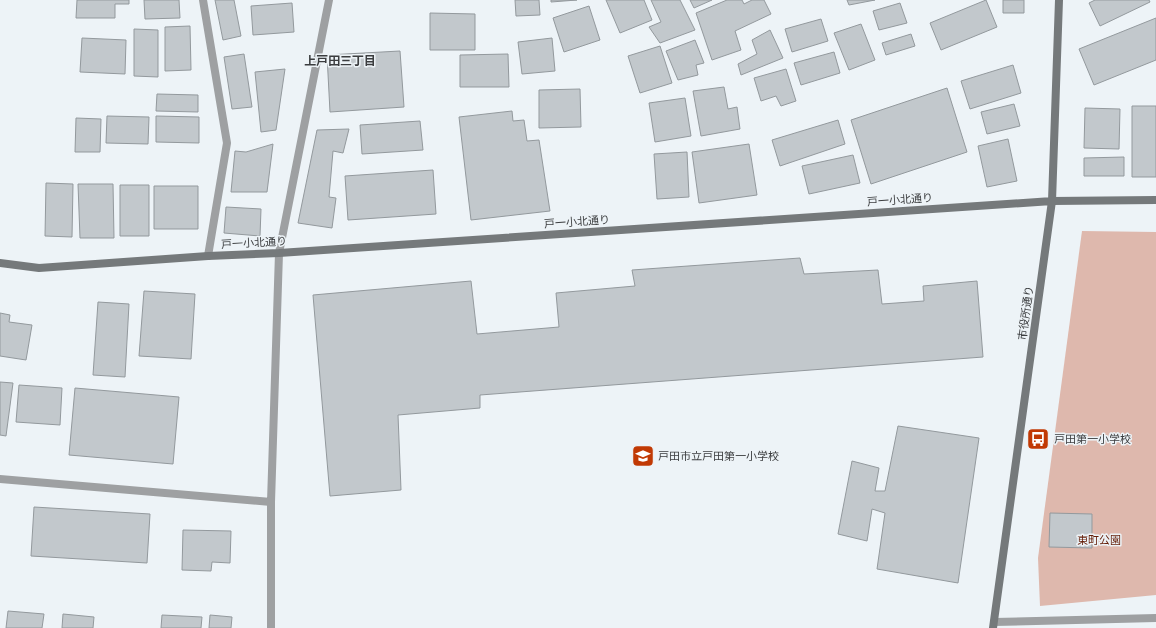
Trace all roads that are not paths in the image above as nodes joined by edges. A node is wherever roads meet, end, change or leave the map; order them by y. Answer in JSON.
{"nodes":[{"id":1,"x":203,"y":0,"type":"edge"},
{"id":2,"x":329,"y":0,"type":"edge"},
{"id":3,"x":1059,"y":0,"type":"edge"},
{"id":4,"x":1156,"y":200,"type":"edge"},
{"id":5,"x":1052,"y":201,"type":"junction"},
{"id":6,"x":280,"y":253,"type":"junction"},
{"id":7,"x":208,"y":256,"type":"junction"},
{"id":8,"x":0,"y":263,"type":"edge"},
{"id":9,"x":0,"y":479,"type":"edge"},
{"id":10,"x":271,"y":502,"type":"junction"},
{"id":11,"x":1156,"y":618,"type":"edge"},
{"id":12,"x":994,"y":625,"type":"edge"},
{"id":13,"x":271,"y":628,"type":"edge"}],
"edges":[{"from":1,"to":7,"type":"street"},
{"from":2,"to":6,"type":"street"},
{"from":3,"to":5,"type":"street","name":"市役所通り"},
{"from":4,"to":5,"type":"street","name":"戸一小北通り"},
{"from":5,"to":6,"type":"street","name":"戸一小北通り"},
{"from":5,"to":12,"type":"street","name":"市役所通り"},
{"from":6,"to":7,"type":"street","name":"戸一小北通り"},
{"from":6,"to":10,"type":"street"},
{"from":7,"to":8,"type":"street","name":"戸一小北通り"},
{"from":9,"to":10,"type":"street"},
{"from":10,"to":13,"type":"street"},
{"from":11,"to":12,"type":"street"}]}
